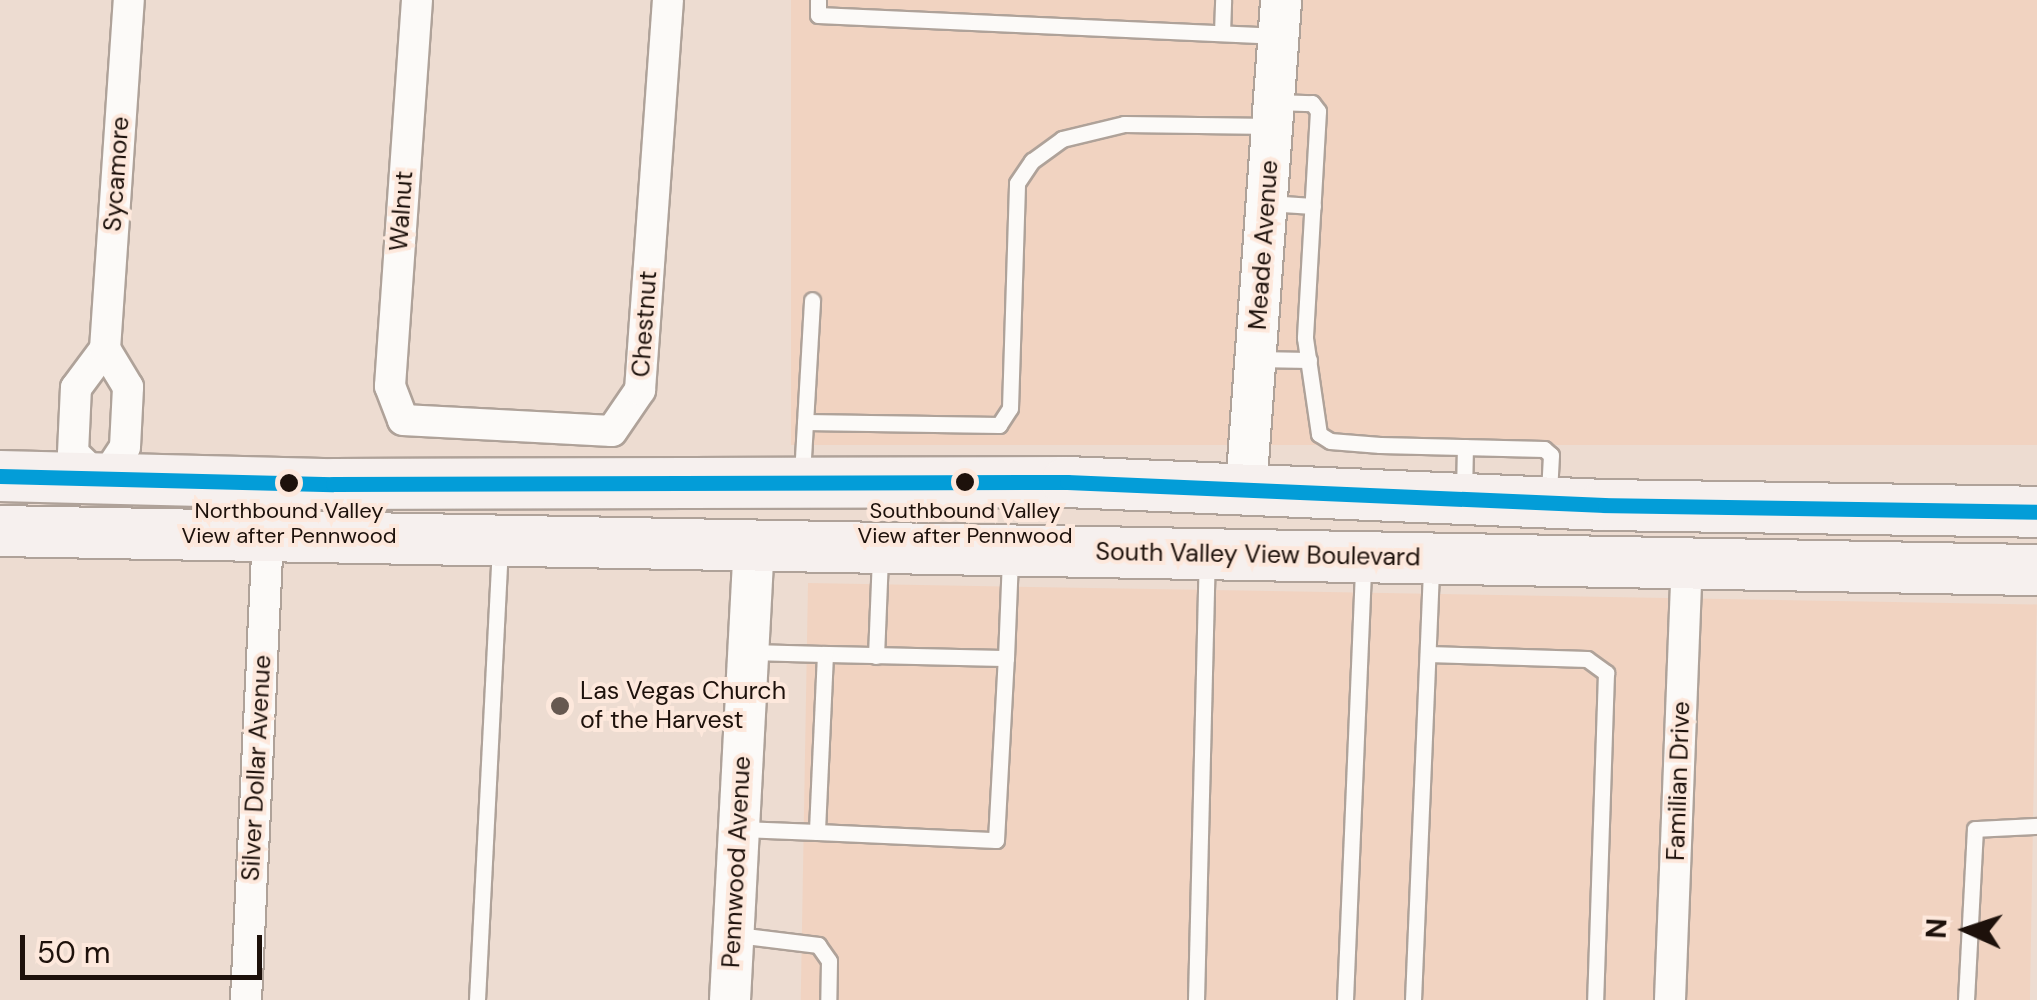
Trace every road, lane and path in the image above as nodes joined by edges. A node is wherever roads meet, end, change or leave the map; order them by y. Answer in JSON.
{"nodes":[{"id":1,"x":129,"y":0,"type":"edge"},
{"id":2,"x":416,"y":0,"type":"edge"},
{"id":3,"x":668,"y":0,"type":"edge"},
{"id":4,"x":818,"y":0,"type":"edge"},
{"id":5,"x":1223,"y":0,"type":"edge"},
{"id":6,"x":1280,"y":18,"type":"edge"},
{"id":7,"x":1222,"y":34,"type":"junction"},
{"id":8,"x":1273,"y":114,"type":"junction"},
{"id":9,"x":1267,"y":203,"type":"junction"},
{"id":10,"x":1313,"y":206,"type":"junction"},
{"id":11,"x":812,"y":300,"type":"dead end"},
{"id":12,"x":104,"y":348,"type":"junction"},
{"id":13,"x":1256,"y":359,"type":"junction"},
{"id":14,"x":1309,"y":360,"type":"junction"},
{"id":15,"x":403,"y":420,"type":"joint"},
{"id":16,"x":805,"y":422,"type":"junction"},
{"id":17,"x":1464,"y":447,"type":"junction"},
{"id":18,"x":0,"y":476,"type":"edge"},
{"id":19,"x":857,"y":478,"type":"junction"},
{"id":20,"x":100,"y":479,"type":"junction"},
{"id":21,"x":802,"y":479,"type":"junction"},
{"id":22,"x":678,"y":480,"type":"junction"},
{"id":23,"x":409,"y":483,"type":"junction"},
{"id":24,"x":1246,"y":490,"type":"junction"},
{"id":25,"x":1447,"y":499,"type":"junction"},
{"id":26,"x":1549,"y":503,"type":"junction"},
{"id":27,"x":1605,"y":505,"type":"junction"},
{"id":28,"x":1843,"y":509,"type":"junction"},
{"id":29,"x":2014,"y":512,"type":"edge"},
{"id":30,"x":0,"y":531,"type":"edge"},
{"id":31,"x":98,"y":533,"type":"junction"},
{"id":32,"x":268,"y":536,"type":"junction"},
{"id":33,"x":500,"y":540,"type":"junction"},
{"id":34,"x":563,"y":542,"type":"junction"},
{"id":35,"x":754,"y":545,"type":"junction"},
{"id":36,"x":880,"y":547,"type":"junction"},
{"id":37,"x":1010,"y":550,"type":"junction"},
{"id":38,"x":1102,"y":552,"type":"junction"},
{"id":39,"x":1208,"y":554,"type":"junction"},
{"id":40,"x":1314,"y":556,"type":"junction"},
{"id":41,"x":1363,"y":556,"type":"junction"},
{"id":42,"x":1454,"y":558,"type":"junction"},
{"id":43,"x":1687,"y":563,"type":"junction"},
{"id":44,"x":1868,"y":567,"type":"junction"},
{"id":45,"x":2037,"y":570,"type":"edge"},
{"id":46,"x":748,"y":652,"type":"junction"},
{"id":47,"x":825,"y":654,"type":"junction"},
{"id":48,"x":1428,"y":654,"type":"junction"},
{"id":49,"x":876,"y":656,"type":"junction"},
{"id":50,"x":1006,"y":658,"type":"junction"},
{"id":51,"x":2037,"y":826,"type":"edge"},
{"id":52,"x":739,"y":829,"type":"junction"},
{"id":53,"x":817,"y":832,"type":"junction"},
{"id":54,"x":733,"y":934,"type":"junction"},
{"id":55,"x":246,"y":1000,"type":"edge"},
{"id":56,"x":477,"y":1000,"type":"edge"},
{"id":57,"x":730,"y":1000,"type":"edge"},
{"id":58,"x":828,"y":1000,"type":"edge"},
{"id":59,"x":1196,"y":1000,"type":"edge"},
{"id":60,"x":1346,"y":1000,"type":"edge"},
{"id":61,"x":1413,"y":1000,"type":"edge"},
{"id":62,"x":1594,"y":1000,"type":"edge"},
{"id":63,"x":1670,"y":1000,"type":"edge"},
{"id":64,"x":1966,"y":1000,"type":"edge"}],
"edges":[{"from":1,"to":12,"type":"street","name":"Sycamore"},
{"from":2,"to":15,"type":"street","name":"Walnut"},
{"from":3,"to":15,"type":"street","name":"Chestnut"},
{"from":4,"to":7,"type":"lane"},
{"from":5,"to":7,"type":"lane"},
{"from":6,"to":7,"type":"lane"},
{"from":6,"to":8,"type":"street","name":"Meade Avenue"},
{"from":8,"to":9,"type":"street","name":"Meade Avenue"},
{"from":8,"to":10,"type":"lane"},
{"from":8,"to":16,"type":"lane"},
{"from":9,"to":10,"type":"lane"},
{"from":9,"to":13,"type":"street","name":"Meade Avenue"},
{"from":10,"to":14,"type":"lane"},
{"from":11,"to":16,"type":"lane"},
{"from":12,"to":20,"type":"street"},
{"from":12,"to":20,"type":"street"},
{"from":13,"to":14,"type":"lane"},
{"from":13,"to":24,"type":"street","name":"Meade Avenue"},
{"from":14,"to":17,"type":"lane"},
{"from":16,"to":21,"type":"lane"},
{"from":17,"to":25,"type":"lane"},
{"from":17,"to":26,"type":"lane"},
{"from":18,"to":20,"type":"main road"},
{"from":19,"to":21,"type":"main road"},
{"from":19,"to":24,"type":"main road"},
{"from":19,"to":35,"type":"main road"},
{"from":20,"to":23,"type":"main road"},
{"from":20,"to":31,"type":"street"},
{"from":21,"to":22,"type":"main road"},
{"from":22,"to":23,"type":"main road"},
{"from":22,"to":34,"type":"main road"},
{"from":22,"to":35,"type":"main road"},
{"from":23,"to":32,"type":"main road"},
{"from":24,"to":25,"type":"main road"},
{"from":24,"to":38,"type":"main road"},
{"from":24,"to":40,"type":"main road"},
{"from":25,"to":26,"type":"main road"},
{"from":25,"to":40,"type":"main road"},
{"from":26,"to":27,"type":"main road"},
{"from":27,"to":28,"type":"main road"},
{"from":27,"to":42,"type":"main road"},
{"from":28,"to":29,"type":"main road"},
{"from":28,"to":43,"type":"main road"},
{"from":29,"to":44,"type":"main road"},
{"from":30,"to":31,"type":"main road","name":"South Valley View Boulevard"},
{"from":31,"to":32,"type":"main road","name":"South Valley View Boulevard"},
{"from":32,"to":33,"type":"main road","name":"South Valley View Boulevard"},
{"from":32,"to":55,"type":"street","name":"Silver Dollar Avenue"},
{"from":33,"to":34,"type":"main road","name":"South Valley View Boulevard"},
{"from":33,"to":56,"type":"lane"},
{"from":34,"to":35,"type":"main road","name":"South Valley View Boulevard"},
{"from":35,"to":36,"type":"main road","name":"South Valley View Boulevard"},
{"from":35,"to":46,"type":"street","name":"Pennwood Avenue"},
{"from":36,"to":37,"type":"main road","name":"South Valley View Boulevard"},
{"from":36,"to":49,"type":"lane"},
{"from":37,"to":38,"type":"main road","name":"South Valley View Boulevard"},
{"from":37,"to":50,"type":"lane"},
{"from":38,"to":39,"type":"main road","name":"South Valley View Boulevard"},
{"from":39,"to":40,"type":"main road","name":"South Valley View Boulevard"},
{"from":39,"to":59,"type":"lane"},
{"from":40,"to":41,"type":"main road","name":"South Valley View Boulevard"},
{"from":41,"to":42,"type":"main road","name":"South Valley View Boulevard"},
{"from":41,"to":60,"type":"lane"},
{"from":42,"to":43,"type":"main road","name":"South Valley View Boulevard"},
{"from":42,"to":48,"type":"lane"},
{"from":43,"to":44,"type":"main road","name":"South Valley View Boulevard"},
{"from":43,"to":63,"type":"street","name":"Familian Drive"},
{"from":44,"to":45,"type":"main road","name":"South Valley View Boulevard"},
{"from":46,"to":47,"type":"lane"},
{"from":46,"to":52,"type":"street","name":"Pennwood Avenue"},
{"from":47,"to":49,"type":"lane"},
{"from":47,"to":53,"type":"lane"},
{"from":48,"to":61,"type":"lane"},
{"from":48,"to":62,"type":"lane"},
{"from":49,"to":50,"type":"lane"},
{"from":50,"to":53,"type":"lane"},
{"from":51,"to":64,"type":"lane"},
{"from":52,"to":53,"type":"lane"},
{"from":52,"to":54,"type":"street","name":"Pennwood Avenue"},
{"from":54,"to":57,"type":"street","name":"Pennwood Avenue"},
{"from":54,"to":58,"type":"lane"}]}
